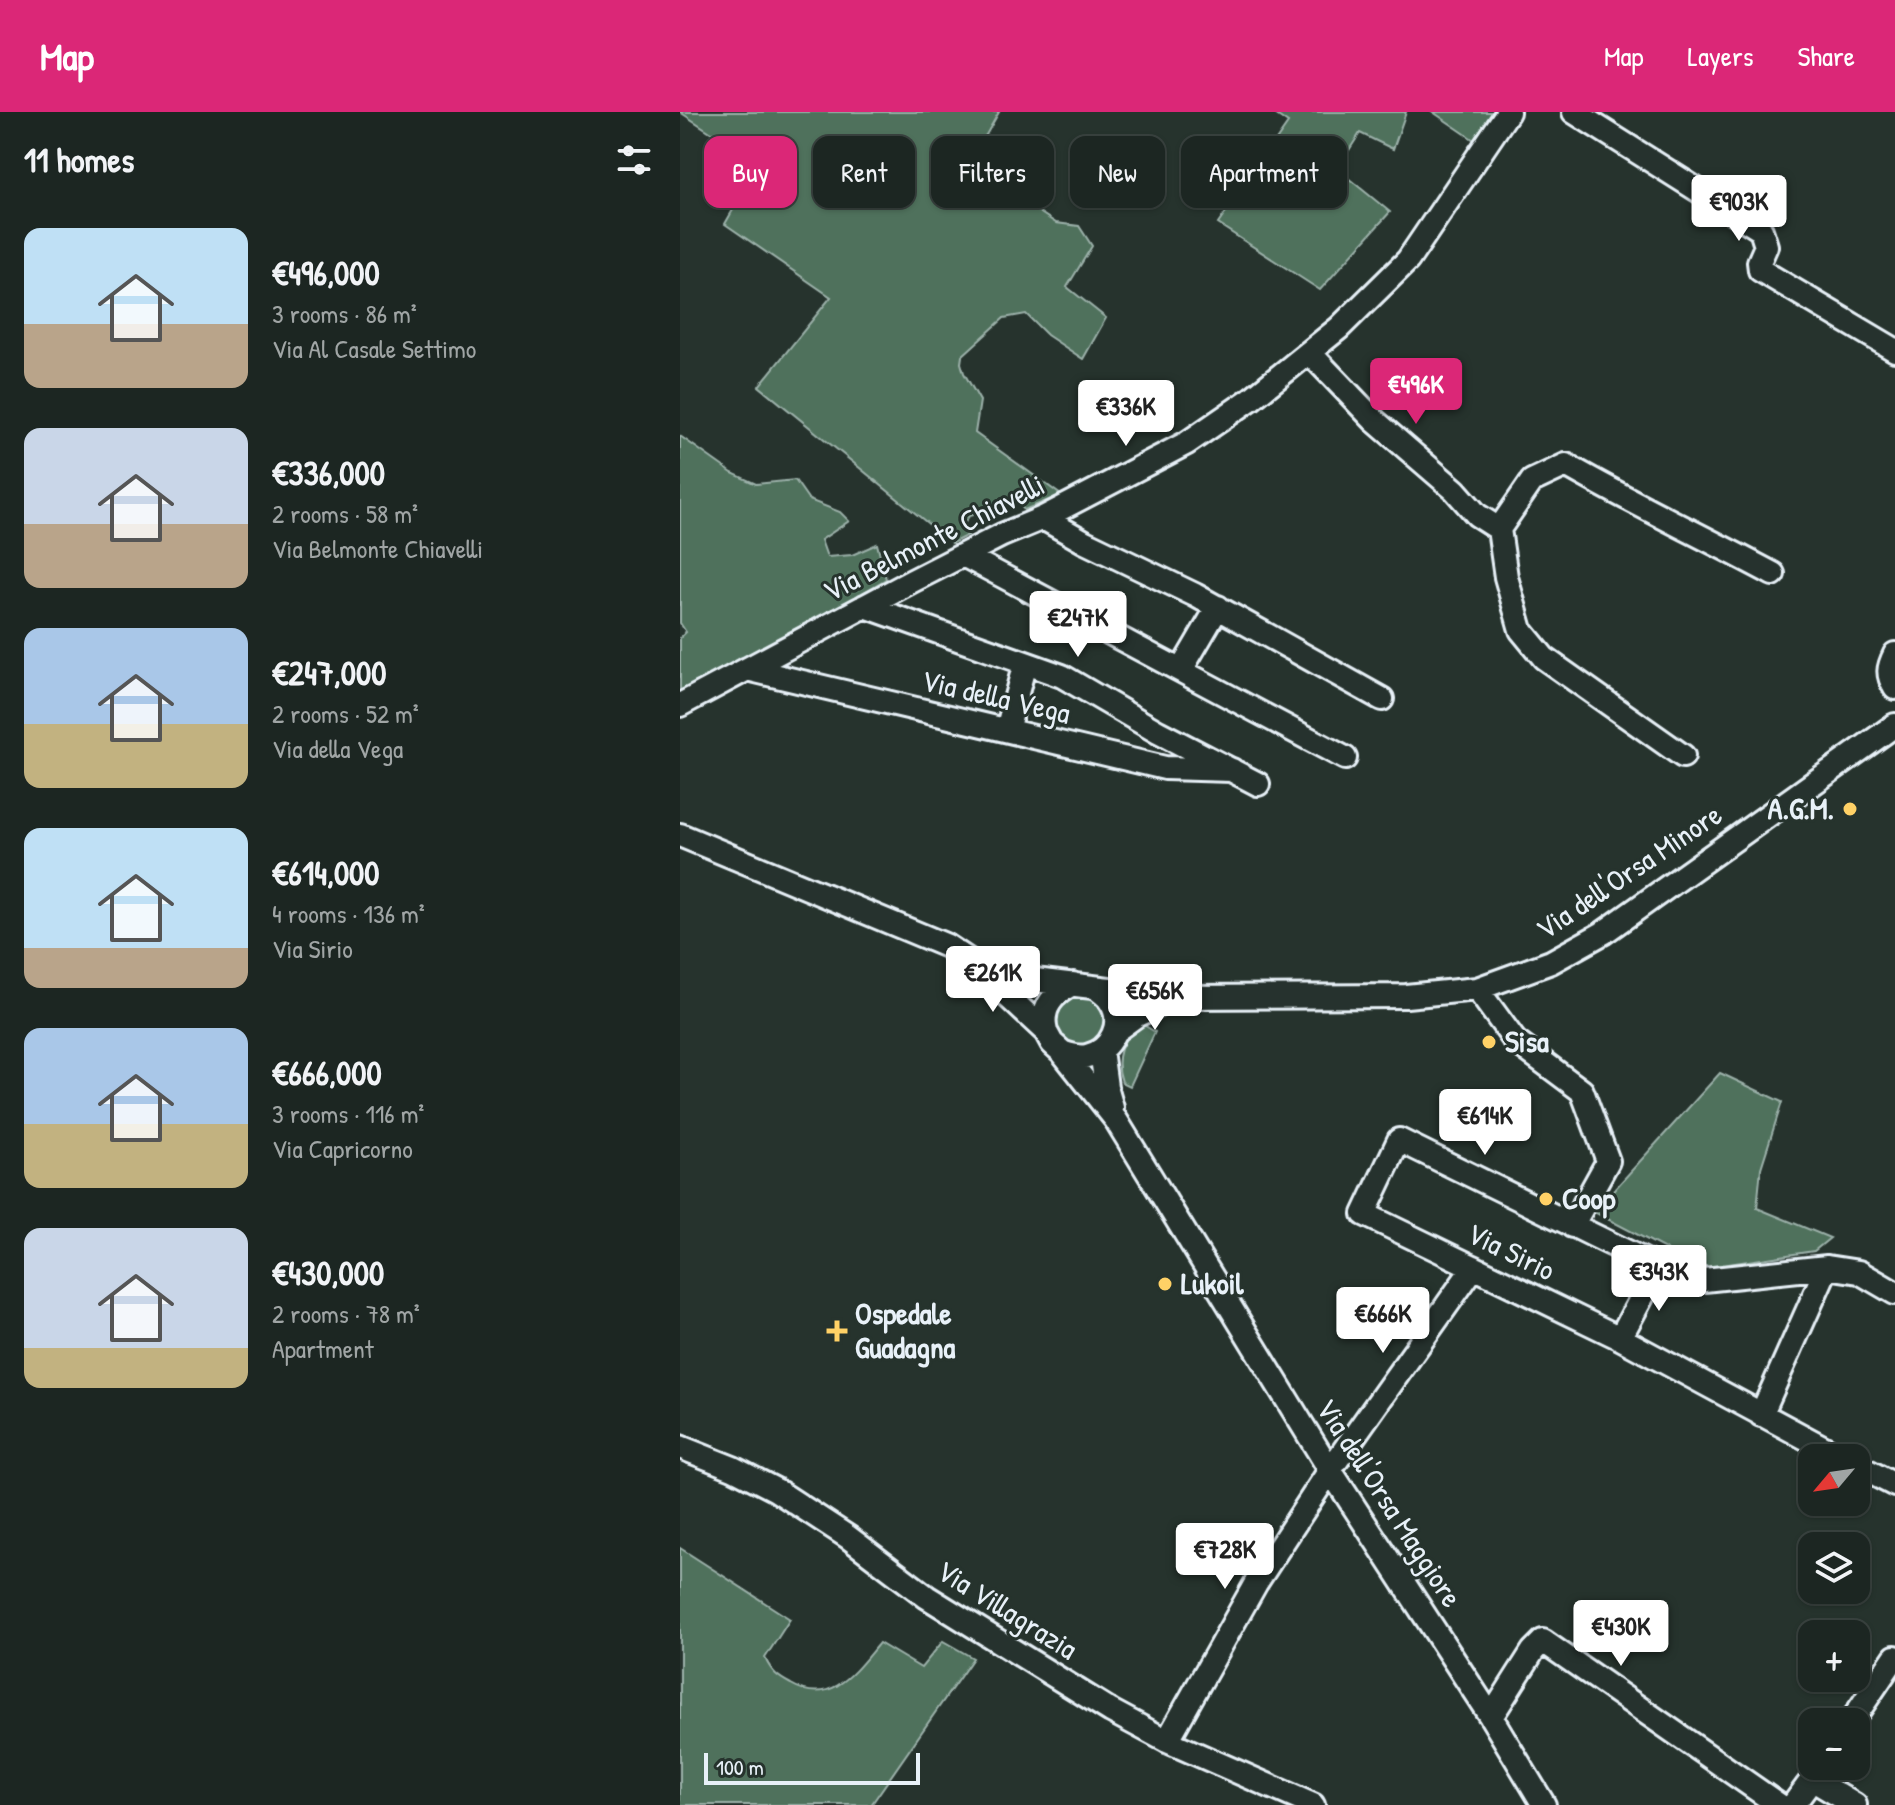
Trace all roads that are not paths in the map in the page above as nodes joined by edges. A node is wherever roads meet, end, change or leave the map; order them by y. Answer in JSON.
{"nodes":[{"id":1,"x":1508,"y":112,"type":"edge"},
{"id":2,"x":1574,"y":112,"type":"edge"},
{"id":3,"x":1895,"y":350,"type":"edge"},
{"id":4,"x":1309,"y":352,"type":"junction"},
{"id":5,"x":1043,"y":518,"type":"junction"},
{"id":6,"x":1499,"y":529,"type":"junction"},
{"id":7,"x":963,"y":555,"type":"junction"},
{"id":8,"x":1773,"y":574,"type":"dead end"},
{"id":9,"x":865,"y":606,"type":"junction"},
{"id":10,"x":1218,"y":607,"type":"junction"},
{"id":11,"x":1895,"y":654,"type":"edge"},
{"id":12,"x":1025,"y":663,"type":"junction"},
{"id":13,"x":747,"y":669,"type":"junction"},
{"id":14,"x":1181,"y":670,"type":"junction"},
{"id":15,"x":1895,"y":688,"type":"edge"},
{"id":16,"x":1382,"y":699,"type":"dead end"},
{"id":17,"x":680,"y":705,"type":"edge"},
{"id":18,"x":1895,"y":708,"type":"edge"},
{"id":19,"x":1895,"y":717,"type":"edge"},
{"id":20,"x":1895,"y":725,"type":"edge"},
{"id":21,"x":1007,"y":730,"type":"junction"},
{"id":22,"x":1683,"y":756,"type":"dead end"},
{"id":23,"x":1345,"y":758,"type":"dead end"},
{"id":24,"x":1232,"y":770,"type":"junction"},
{"id":25,"x":1258,"y":784,"type":"dead end"},
{"id":26,"x":680,"y":835,"type":"edge"},
{"id":27,"x":971,"y":962,"type":"junction"},
{"id":28,"x":1073,"y":984,"type":"junction"},
{"id":29,"x":1096,"y":988,"type":"junction"},
{"id":30,"x":1477,"y":989,"type":"junction"},
{"id":31,"x":1176,"y":997,"type":"junction"},
{"id":32,"x":1115,"y":1031,"type":"junction"},
{"id":33,"x":1046,"y":1032,"type":"junction"},
{"id":34,"x":1101,"y":1050,"type":"junction"},
{"id":35,"x":1062,"y":1052,"type":"junction"},
{"id":36,"x":1116,"y":1120,"type":"junction"},
{"id":37,"x":1572,"y":1226,"type":"junction"},
{"id":38,"x":1474,"y":1267,"type":"junction"},
{"id":39,"x":1658,"y":1267,"type":"junction"},
{"id":40,"x":1827,"y":1267,"type":"junction"},
{"id":41,"x":1895,"y":1293,"type":"edge"},
{"id":42,"x":1620,"y":1338,"type":"junction"},
{"id":43,"x":1761,"y":1415,"type":"junction"},
{"id":44,"x":1816,"y":1444,"type":"edge"},
{"id":45,"x":680,"y":1447,"type":"edge"},
{"id":46,"x":1330,"y":1470,"type":"junction"},
{"id":47,"x":1870,"y":1472,"type":"edge"},
{"id":48,"x":1895,"y":1485,"type":"edge"},
{"id":49,"x":1895,"y":1657,"type":"edge"},
{"id":50,"x":1860,"y":1708,"type":"edge"},
{"id":51,"x":1491,"y":1717,"type":"junction"},
{"id":52,"x":1167,"y":1741,"type":"junction"},
{"id":53,"x":1812,"y":1780,"type":"edge"},
{"id":54,"x":1825,"y":1780,"type":"edge"},
{"id":55,"x":1544,"y":1802,"type":"edge"},
{"id":56,"x":1313,"y":1805,"type":"edge"},
{"id":57,"x":1779,"y":1805,"type":"edge"},
{"id":58,"x":1793,"y":1805,"type":"edge"},
{"id":59,"x":1855,"y":1805,"type":"edge"}],
"edges":[{"from":1,"to":4,"type":"street","name":"Via Belmonte Chiavelli"},
{"from":2,"to":3,"type":"street"},
{"from":4,"to":5,"type":"street","name":"Via Belmonte Chiavelli"},
{"from":4,"to":6,"type":"street"},
{"from":5,"to":7,"type":"street","name":"Via Belmonte Chiavelli"},
{"from":5,"to":10,"type":"street"},
{"from":6,"to":8,"type":"street"},
{"from":6,"to":22,"type":"street"},
{"from":7,"to":9,"type":"street","name":"Via Belmonte Chiavelli"},
{"from":7,"to":14,"type":"street"},
{"from":9,"to":12,"type":"street"},
{"from":9,"to":13,"type":"street","name":"Via Belmonte Chiavelli"},
{"from":10,"to":14,"type":"street"},
{"from":10,"to":16,"type":"street"},
{"from":11,"to":15,"type":"street"},
{"from":12,"to":21,"type":"street"},
{"from":12,"to":24,"type":"street"},
{"from":13,"to":17,"type":"street","name":"Via Belmonte Chiavelli"},
{"from":13,"to":21,"type":"street","name":"Via della Vega"},
{"from":14,"to":23,"type":"street"},
{"from":18,"to":19,"type":"street"},
{"from":20,"to":30,"type":"street","name":"Via dell'Orsa Minore"},
{"from":21,"to":24,"type":"street","name":"Via della Vega"},
{"from":24,"to":25,"type":"street"},
{"from":26,"to":27,"type":"street"},
{"from":27,"to":28,"type":"street"},
{"from":27,"to":33,"type":"street"},
{"from":28,"to":29,"type":"street"},
{"from":28,"to":33,"type":"street"},
{"from":29,"to":31,"type":"street","name":"Via dell'Orsa Minore"},
{"from":29,"to":32,"type":"street"},
{"from":30,"to":31,"type":"street","name":"Via dell'Orsa Minore"},
{"from":30,"to":37,"type":"street"},
{"from":31,"to":32,"type":"street"},
{"from":32,"to":34,"type":"street"},
{"from":33,"to":35,"type":"street"},
{"from":34,"to":35,"type":"street"},
{"from":34,"to":36,"type":"street"},
{"from":35,"to":36,"type":"street"},
{"from":36,"to":46,"type":"street","name":"Via dell'Orsa Maggiore"},
{"from":37,"to":38,"type":"street","name":"Via Sirio"},
{"from":37,"to":39,"type":"street"},
{"from":38,"to":42,"type":"street","name":"Via Sirio"},
{"from":38,"to":46,"type":"street"},
{"from":39,"to":40,"type":"street"},
{"from":39,"to":42,"type":"street"},
{"from":40,"to":41,"type":"street"},
{"from":40,"to":43,"type":"street"},
{"from":42,"to":43,"type":"street","name":"Via Sirio"},
{"from":43,"to":44,"type":"street","name":"Via Sirio"},
{"from":45,"to":52,"type":"street","name":"Via Villagrazia"},
{"from":46,"to":51,"type":"street","name":"Via dell'Orsa Maggiore"},
{"from":46,"to":52,"type":"street"},
{"from":47,"to":48,"type":"street"},
{"from":49,"to":50,"type":"street"},
{"from":51,"to":55,"type":"street","name":"Via dell'Orsa Maggiore"},
{"from":51,"to":57,"type":"street"},
{"from":52,"to":56,"type":"street","name":"Via Villagrazia"},
{"from":53,"to":58,"type":"street"},
{"from":54,"to":59,"type":"street"}]}
